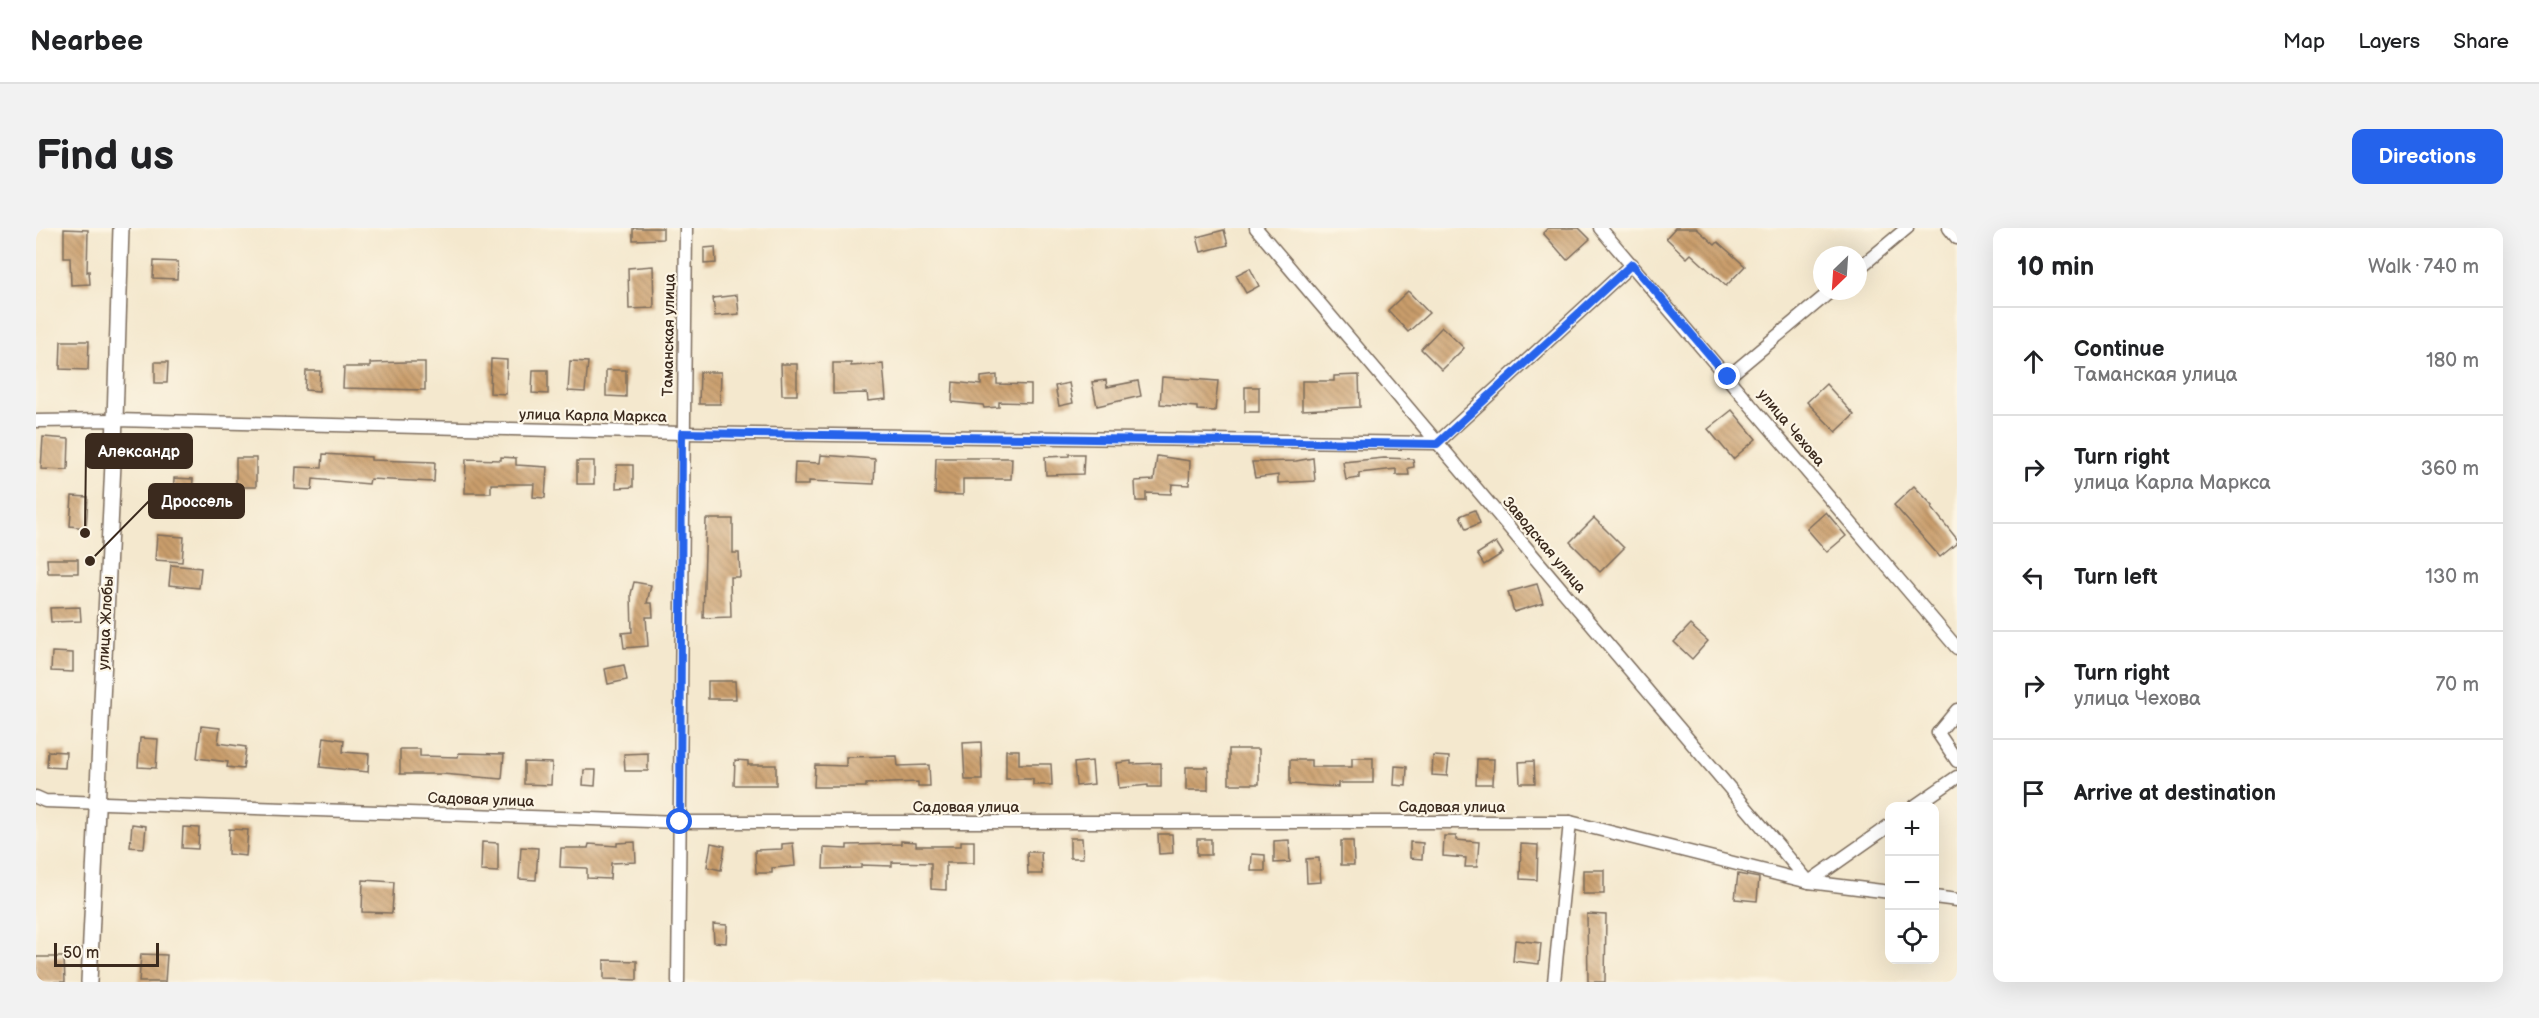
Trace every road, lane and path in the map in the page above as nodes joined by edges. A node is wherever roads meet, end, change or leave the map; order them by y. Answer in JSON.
{"nodes":[{"id":1,"x":121,"y":228,"type":"edge"},
{"id":2,"x":686,"y":228,"type":"edge"},
{"id":3,"x":1256,"y":228,"type":"edge"},
{"id":4,"x":1600,"y":228,"type":"edge"},
{"id":5,"x":1907,"y":228,"type":"edge"},
{"id":6,"x":1949,"y":228,"type":"edge"},
{"id":7,"x":1957,"y":238,"type":"edge"},
{"id":8,"x":1867,"y":261,"type":"edge"},
{"id":9,"x":1632,"y":264,"type":"junction"},
{"id":10,"x":1820,"y":300,"type":"edge"},
{"id":11,"x":1728,"y":377,"type":"junction"},
{"id":12,"x":115,"y":420,"type":"junction"},
{"id":13,"x":36,"y":421,"type":"edge"},
{"id":14,"x":682,"y":433,"type":"junction"},
{"id":15,"x":1437,"y":444,"type":"junction"},
{"id":16,"x":1957,"y":648,"type":"edge"},
{"id":17,"x":1957,"y":710,"type":"edge"},
{"id":18,"x":1957,"y":761,"type":"edge"},
{"id":19,"x":1957,"y":777,"type":"edge"},
{"id":20,"x":36,"y":797,"type":"edge"},
{"id":21,"x":98,"y":801,"type":"junction"},
{"id":22,"x":1923,"y":802,"type":"edge"},
{"id":23,"x":680,"y":822,"type":"junction"},
{"id":24,"x":1570,"y":822,"type":"junction"},
{"id":25,"x":1885,"y":829,"type":"edge"},
{"id":26,"x":1809,"y":882,"type":"junction"},
{"id":27,"x":1885,"y":891,"type":"edge"},
{"id":28,"x":1939,"y":898,"type":"edge"},
{"id":29,"x":1957,"y":900,"type":"edge"},
{"id":30,"x":89,"y":982,"type":"edge"},
{"id":31,"x":678,"y":982,"type":"edge"},
{"id":32,"x":1554,"y":982,"type":"edge"}],
"edges":[{"from":1,"to":12,"type":"street","name":"улица Жлобы"},
{"from":2,"to":14,"type":"street","name":"Таманская улица"},
{"from":3,"to":15,"type":"street","name":"Заводская улица"},
{"from":4,"to":9,"type":"street","name":"улица Чехова"},
{"from":5,"to":8,"type":"street"},
{"from":6,"to":7,"type":"street"},
{"from":9,"to":11,"type":"street","name":"улица Чехова"},
{"from":9,"to":15,"type":"street"},
{"from":10,"to":11,"type":"street"},
{"from":11,"to":16,"type":"street","name":"улица Чехова"},
{"from":12,"to":13,"type":"street","name":"улица Карла Маркса"},
{"from":12,"to":14,"type":"street","name":"улица Карла Маркса"},
{"from":12,"to":21,"type":"street","name":"улица Жлобы"},
{"from":14,"to":15,"type":"street","name":"улица Карла Маркса"},
{"from":14,"to":23,"type":"street","name":"Таманская улица"},
{"from":15,"to":26,"type":"street","name":"Заводская улица"},
{"from":17,"to":18,"type":"street"},
{"from":19,"to":22,"type":"street"},
{"from":20,"to":21,"type":"street","name":"Садовая улица"},
{"from":21,"to":23,"type":"street","name":"Садовая улица"},
{"from":21,"to":30,"type":"street","name":"улица Жлобы"},
{"from":23,"to":24,"type":"street","name":"Садовая улица"},
{"from":23,"to":31,"type":"street","name":"Таманская улица"},
{"from":24,"to":26,"type":"street","name":"Садовая улица"},
{"from":24,"to":32,"type":"street"},
{"from":25,"to":26,"type":"street"},
{"from":26,"to":27,"type":"street","name":"Садовая улица"},
{"from":28,"to":29,"type":"street"}]}
